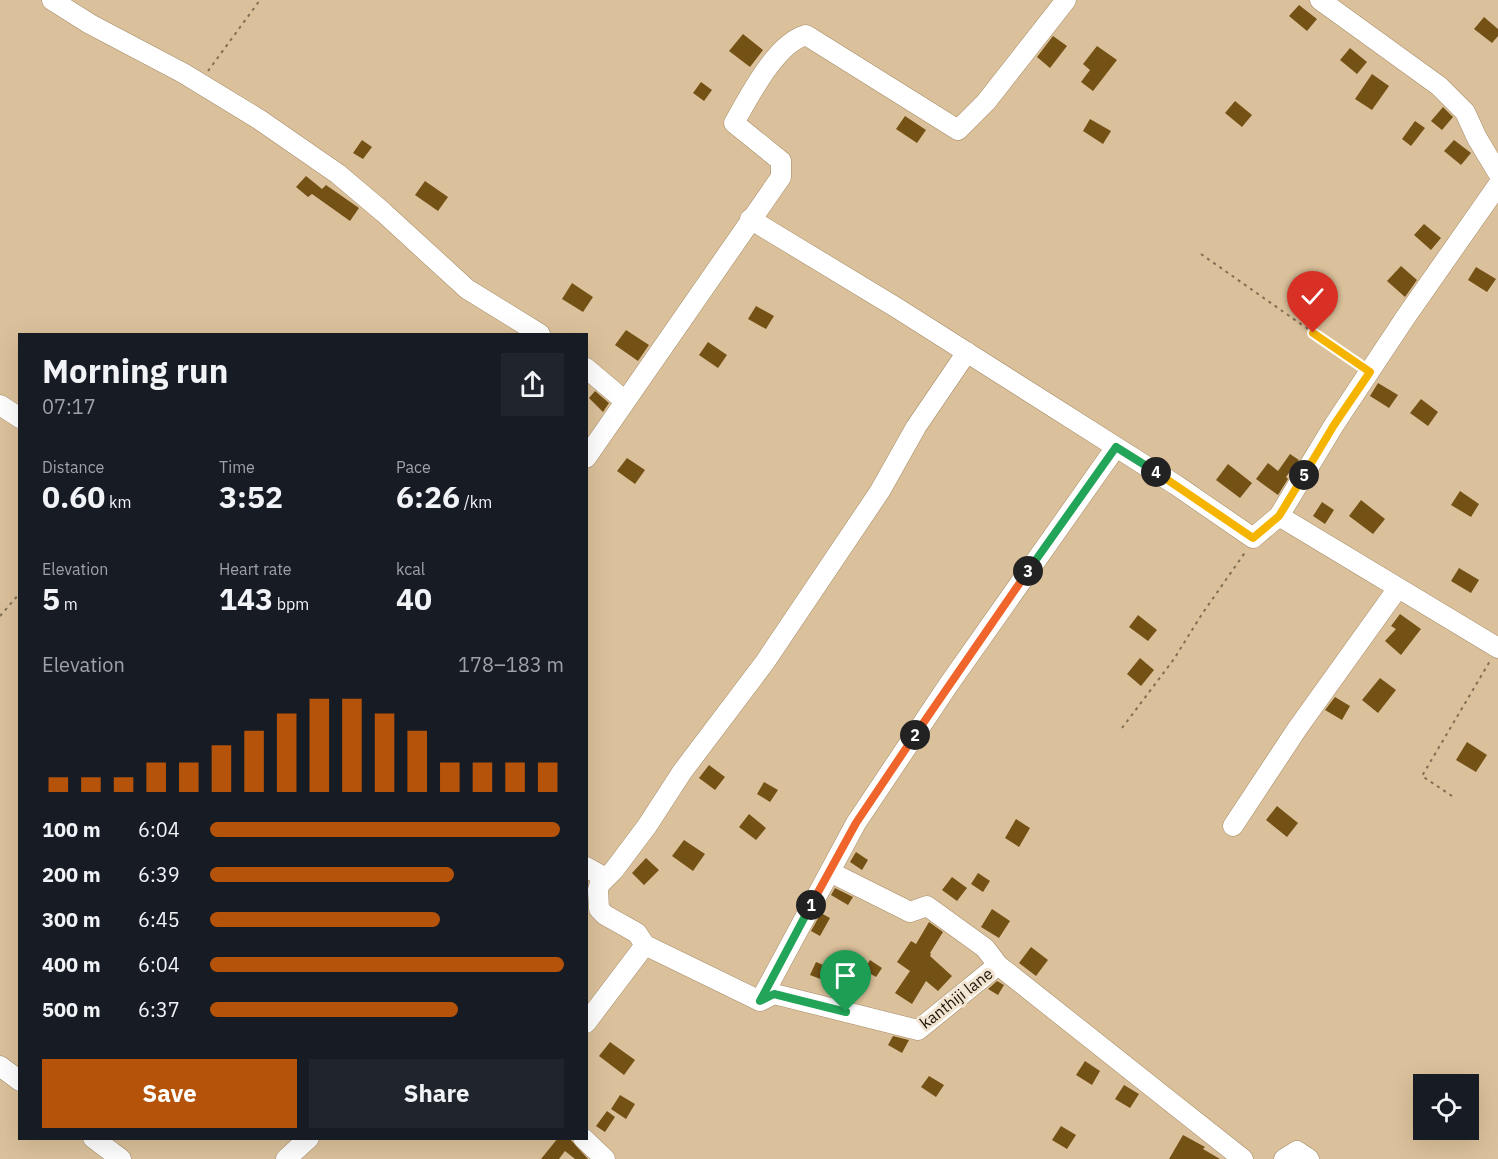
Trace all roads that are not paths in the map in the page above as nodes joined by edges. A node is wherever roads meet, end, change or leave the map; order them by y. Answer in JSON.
{"nodes":[{"id":1,"x":52,"y":0,"type":"edge"},
{"id":2,"x":1066,"y":0,"type":"edge"},
{"id":3,"x":1320,"y":0,"type":"edge"},
{"id":4,"x":1498,"y":173,"type":"edge"},
{"id":5,"x":1498,"y":185,"type":"edge"},
{"id":6,"x":750,"y":219,"type":"junction"},
{"id":7,"x":538,"y":333,"type":"edge"},
{"id":8,"x":967,"y":352,"type":"junction"},
{"id":9,"x":588,"y":370,"type":"edge"},
{"id":10,"x":625,"y":401,"type":"junction"},
{"id":11,"x":0,"y":405,"type":"edge"},
{"id":12,"x":18,"y":417,"type":"edge"},
{"id":13,"x":1116,"y":447,"type":"junction"},
{"id":14,"x":588,"y":455,"type":"edge"},
{"id":15,"x":1279,"y":516,"type":"junction"},
{"id":16,"x":1398,"y":588,"type":"junction"},
{"id":17,"x":1498,"y":648,"type":"edge"},
{"id":18,"x":1233,"y":826,"type":"dead end"},
{"id":19,"x":588,"y":868,"type":"edge"},
{"id":20,"x":830,"y":872,"type":"junction"},
{"id":21,"x":600,"y":884,"type":"junction"},
{"id":22,"x":645,"y":945,"type":"junction"},
{"id":23,"x":998,"y":965,"type":"junction"},
{"id":24,"x":760,"y":1001,"type":"junction"},
{"id":25,"x":588,"y":1020,"type":"edge"},
{"id":26,"x":0,"y":1066,"type":"edge"},
{"id":27,"x":18,"y":1080,"type":"edge"},
{"id":28,"x":96,"y":1140,"type":"edge"},
{"id":29,"x":307,"y":1140,"type":"edge"},
{"id":30,"x":585,"y":1140,"type":"edge"},
{"id":31,"x":121,"y":1159,"type":"edge"},
{"id":32,"x":286,"y":1159,"type":"edge"},
{"id":33,"x":605,"y":1159,"type":"edge"},
{"id":34,"x":1243,"y":1159,"type":"edge"},
{"id":35,"x":1284,"y":1159,"type":"edge"},
{"id":36,"x":1309,"y":1159,"type":"edge"}],
"edges":[{"from":1,"to":7,"type":"street"},
{"from":2,"to":6,"type":"street"},
{"from":3,"to":4,"type":"street"},
{"from":5,"to":15,"type":"street"},
{"from":6,"to":8,"type":"street"},
{"from":6,"to":10,"type":"street"},
{"from":8,"to":13,"type":"street"},
{"from":8,"to":21,"type":"street"},
{"from":9,"to":10,"type":"street"},
{"from":10,"to":14,"type":"street"},
{"from":11,"to":12,"type":"street"},
{"from":13,"to":15,"type":"street"},
{"from":13,"to":20,"type":"street"},
{"from":15,"to":16,"type":"street"},
{"from":16,"to":17,"type":"street"},
{"from":16,"to":18,"type":"street"},
{"from":19,"to":21,"type":"street"},
{"from":20,"to":23,"type":"street"},
{"from":20,"to":24,"type":"street"},
{"from":21,"to":22,"type":"street"},
{"from":22,"to":24,"type":"street"},
{"from":22,"to":25,"type":"street"},
{"from":23,"to":24,"type":"street","name":"kanthiji lane"},
{"from":23,"to":34,"type":"street","name":"kanthiji lane"},
{"from":26,"to":27,"type":"street"},
{"from":28,"to":31,"type":"street"},
{"from":29,"to":32,"type":"street"},
{"from":30,"to":33,"type":"street"},
{"from":35,"to":36,"type":"street"}]}
